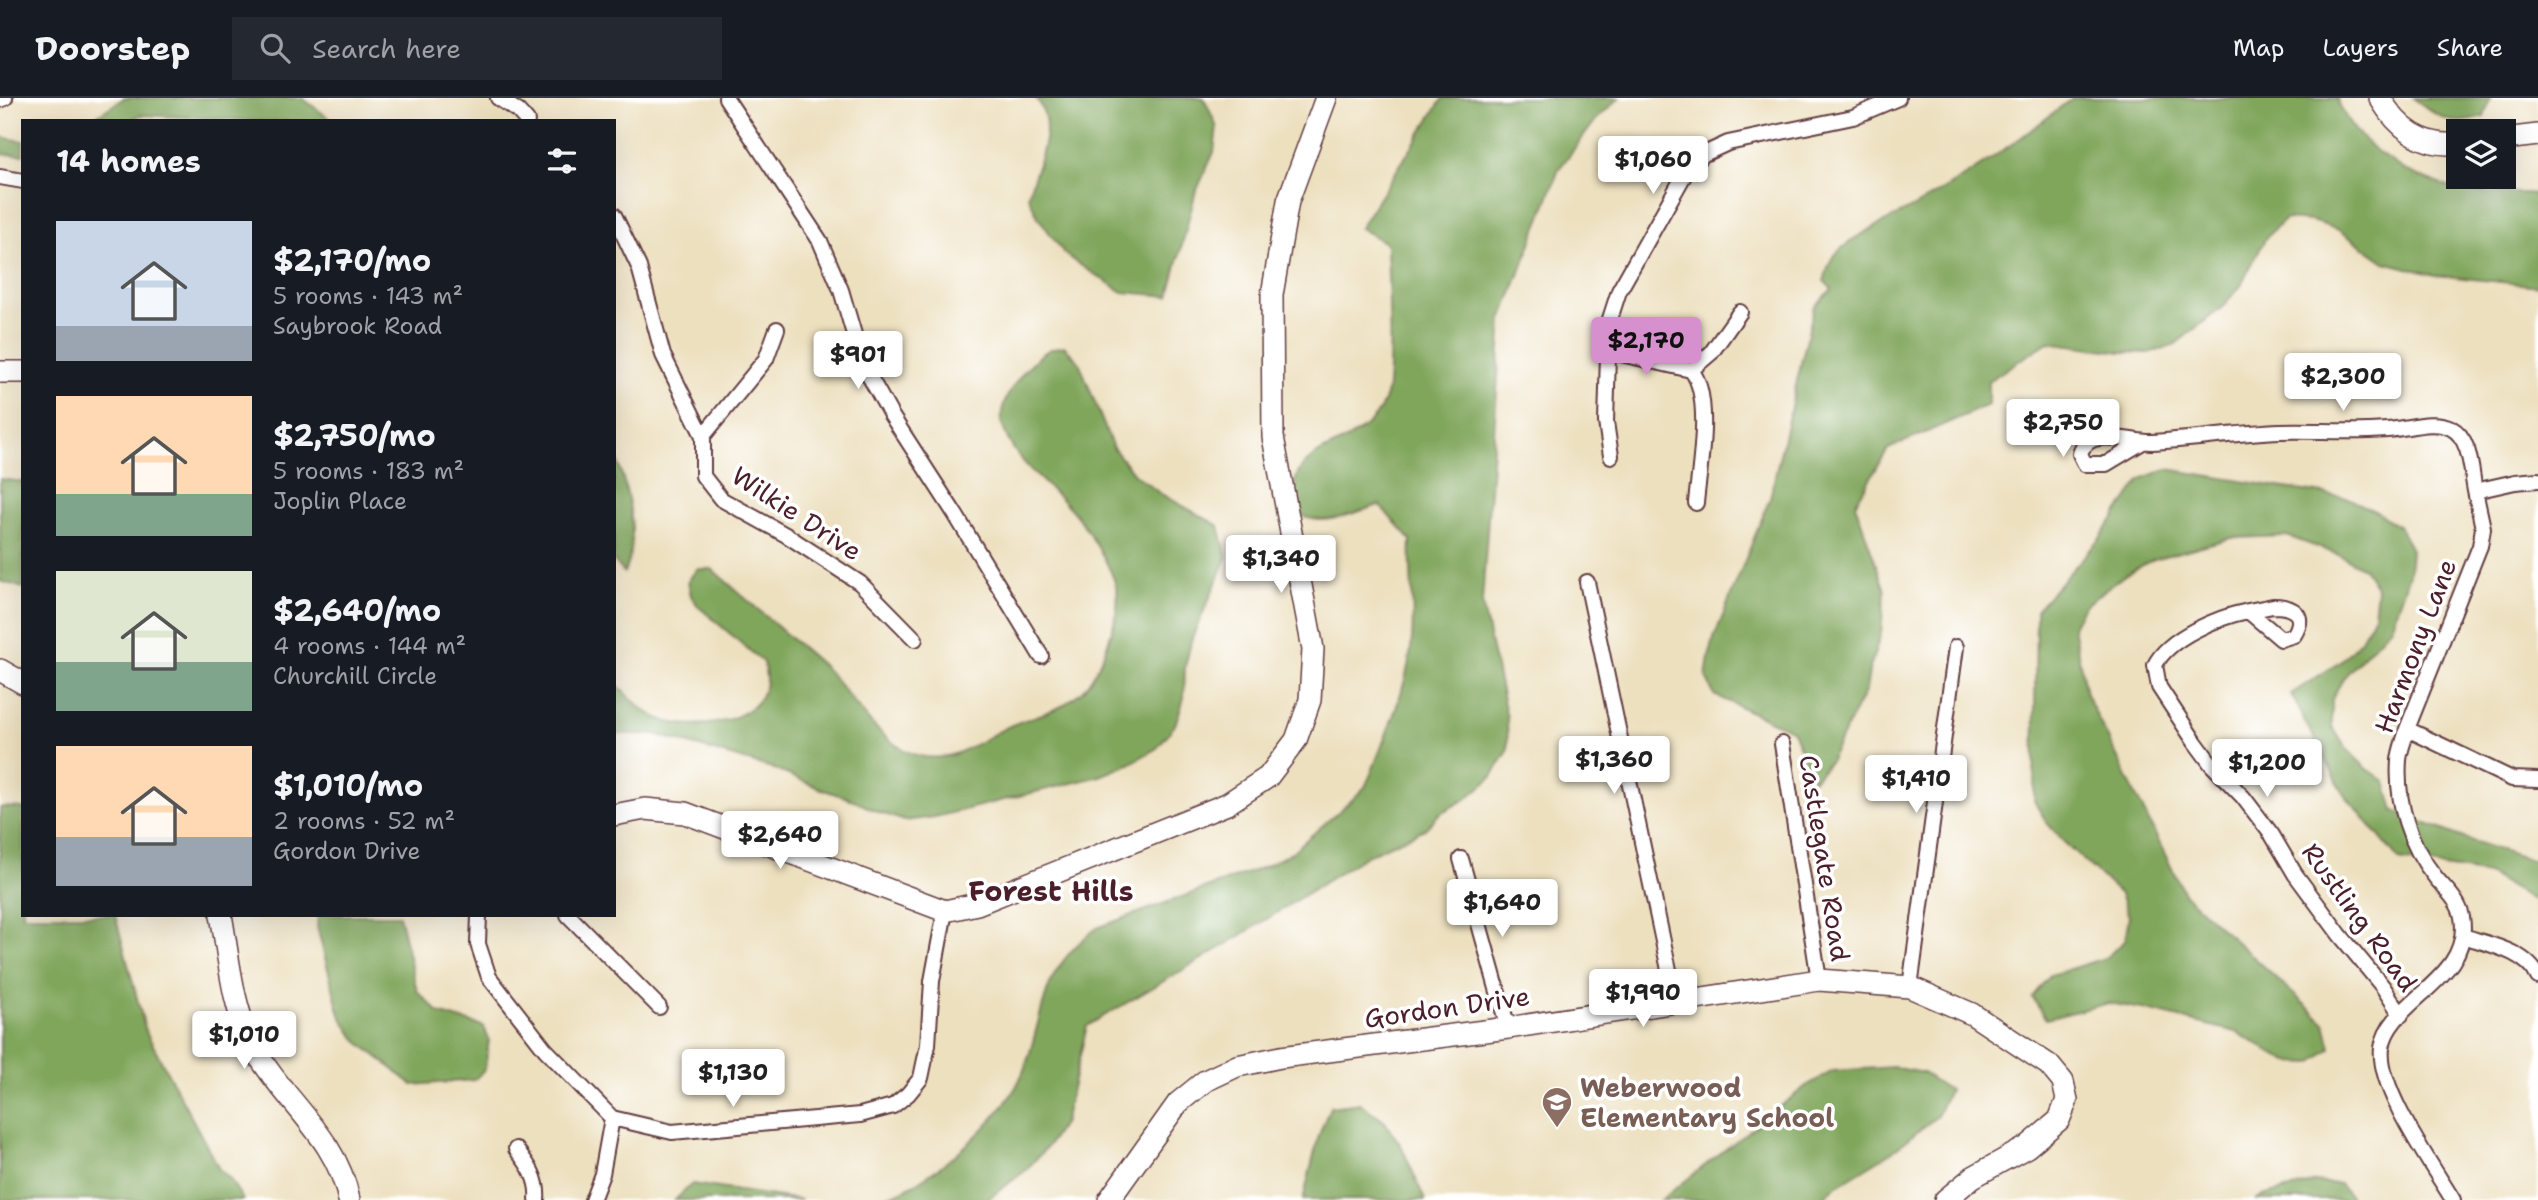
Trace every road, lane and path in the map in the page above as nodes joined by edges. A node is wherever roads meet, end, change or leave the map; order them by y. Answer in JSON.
{"nodes":[{"id":1,"x":498,"y":98,"type":"edge"},
{"id":2,"x":726,"y":98,"type":"edge"},
{"id":3,"x":1326,"y":98,"type":"edge"},
{"id":4,"x":1898,"y":98,"type":"edge"},
{"id":5,"x":2380,"y":98,"type":"edge"},
{"id":6,"x":525,"y":119,"type":"edge"},
{"id":7,"x":2538,"y":135,"type":"edge"},
{"id":8,"x":2516,"y":138,"type":"edge"},
{"id":9,"x":2446,"y":145,"type":"edge"},
{"id":10,"x":0,"y":177,"type":"edge"},
{"id":11,"x":21,"y":181,"type":"edge"},
{"id":12,"x":616,"y":219,"type":"edge"},
{"id":13,"x":1740,"y":312,"type":"dead end"},
{"id":14,"x":777,"y":329,"type":"dead end"},
{"id":15,"x":1608,"y":351,"type":"junction"},
{"id":16,"x":1691,"y":370,"type":"junction"},
{"id":17,"x":0,"y":372,"type":"edge"},
{"id":18,"x":21,"y":372,"type":"edge"},
{"id":19,"x":703,"y":436,"type":"junction"},
{"id":20,"x":2141,"y":443,"type":"dead end"},
{"id":21,"x":1611,"y":456,"type":"dead end"},
{"id":22,"x":2538,"y":480,"type":"edge"},
{"id":23,"x":2475,"y":491,"type":"junction"},
{"id":24,"x":1696,"y":503,"type":"dead end"},
{"id":25,"x":1587,"y":582,"type":"dead end"},
{"id":26,"x":2248,"y":611,"type":"dead end"},
{"id":27,"x":915,"y":639,"type":"dead end"},
{"id":28,"x":1956,"y":647,"type":"dead end"},
{"id":29,"x":1041,"y":656,"type":"dead end"},
{"id":30,"x":0,"y":670,"type":"edge"},
{"id":31,"x":21,"y":682,"type":"edge"},
{"id":32,"x":2407,"y":729,"type":"junction"},
{"id":33,"x":1782,"y":744,"type":"dead end"},
{"id":34,"x":2538,"y":780,"type":"edge"},
{"id":35,"x":616,"y":815,"type":"edge"},
{"id":36,"x":1461,"y":859,"type":"dead end"},
{"id":37,"x":945,"y":911,"type":"junction"},
{"id":38,"x":221,"y":917,"type":"edge"},
{"id":39,"x":479,"y":917,"type":"edge"},
{"id":40,"x":570,"y":917,"type":"edge"},
{"id":41,"x":2463,"y":936,"type":"junction"},
{"id":42,"x":2538,"y":977,"type":"edge"},
{"id":43,"x":1819,"y":980,"type":"junction"},
{"id":44,"x":1910,"y":988,"type":"junction"},
{"id":45,"x":1675,"y":1003,"type":"junction"},
{"id":46,"x":659,"y":1007,"type":"dead end"},
{"id":47,"x":2401,"y":1014,"type":"junction"},
{"id":48,"x":1508,"y":1028,"type":"junction"},
{"id":49,"x":612,"y":1118,"type":"junction"},
{"id":50,"x":516,"y":1149,"type":"dead end"},
{"id":51,"x":349,"y":1200,"type":"edge"},
{"id":52,"x":537,"y":1200,"type":"edge"},
{"id":53,"x":592,"y":1200,"type":"edge"},
{"id":54,"x":1109,"y":1200,"type":"edge"},
{"id":55,"x":1945,"y":1200,"type":"edge"},
{"id":56,"x":2453,"y":1200,"type":"edge"}],
"edges":[{"from":1,"to":6,"type":"street"},
{"from":2,"to":29,"type":"street"},
{"from":3,"to":37,"type":"street"},
{"from":4,"to":15,"type":"street"},
{"from":5,"to":9,"type":"street"},
{"from":7,"to":8,"type":"street"},
{"from":10,"to":11,"type":"street"},
{"from":12,"to":19,"type":"street","name":"Wilkie Drive"},
{"from":13,"to":16,"type":"street"},
{"from":14,"to":19,"type":"street"},
{"from":15,"to":16,"type":"street"},
{"from":15,"to":21,"type":"street"},
{"from":16,"to":24,"type":"street"},
{"from":17,"to":18,"type":"street"},
{"from":19,"to":27,"type":"street","name":"Wilkie Drive"},
{"from":20,"to":23,"type":"street","name":"Harmony Lane"},
{"from":22,"to":23,"type":"street"},
{"from":23,"to":32,"type":"street","name":"Harmony Lane"},
{"from":25,"to":45,"type":"street"},
{"from":26,"to":47,"type":"street","name":"Rustling Road"},
{"from":28,"to":44,"type":"street"},
{"from":30,"to":31,"type":"street"},
{"from":32,"to":34,"type":"street"},
{"from":32,"to":41,"type":"street","name":"Harmony Lane"},
{"from":33,"to":43,"type":"street","name":"Castlegate Road"},
{"from":35,"to":37,"type":"street"},
{"from":36,"to":48,"type":"street"},
{"from":37,"to":49,"type":"street"},
{"from":38,"to":51,"type":"street"},
{"from":39,"to":49,"type":"street"},
{"from":40,"to":46,"type":"street"},
{"from":41,"to":42,"type":"street"},
{"from":41,"to":47,"type":"street"},
{"from":43,"to":44,"type":"street","name":"Gordon Drive"},
{"from":43,"to":45,"type":"street","name":"Gordon Drive"},
{"from":44,"to":55,"type":"street","name":"Gordon Drive"},
{"from":45,"to":48,"type":"street","name":"Gordon Drive"},
{"from":47,"to":56,"type":"street"},
{"from":48,"to":54,"type":"street","name":"Gordon Drive"},
{"from":49,"to":53,"type":"street"},
{"from":50,"to":52,"type":"street"}]}
